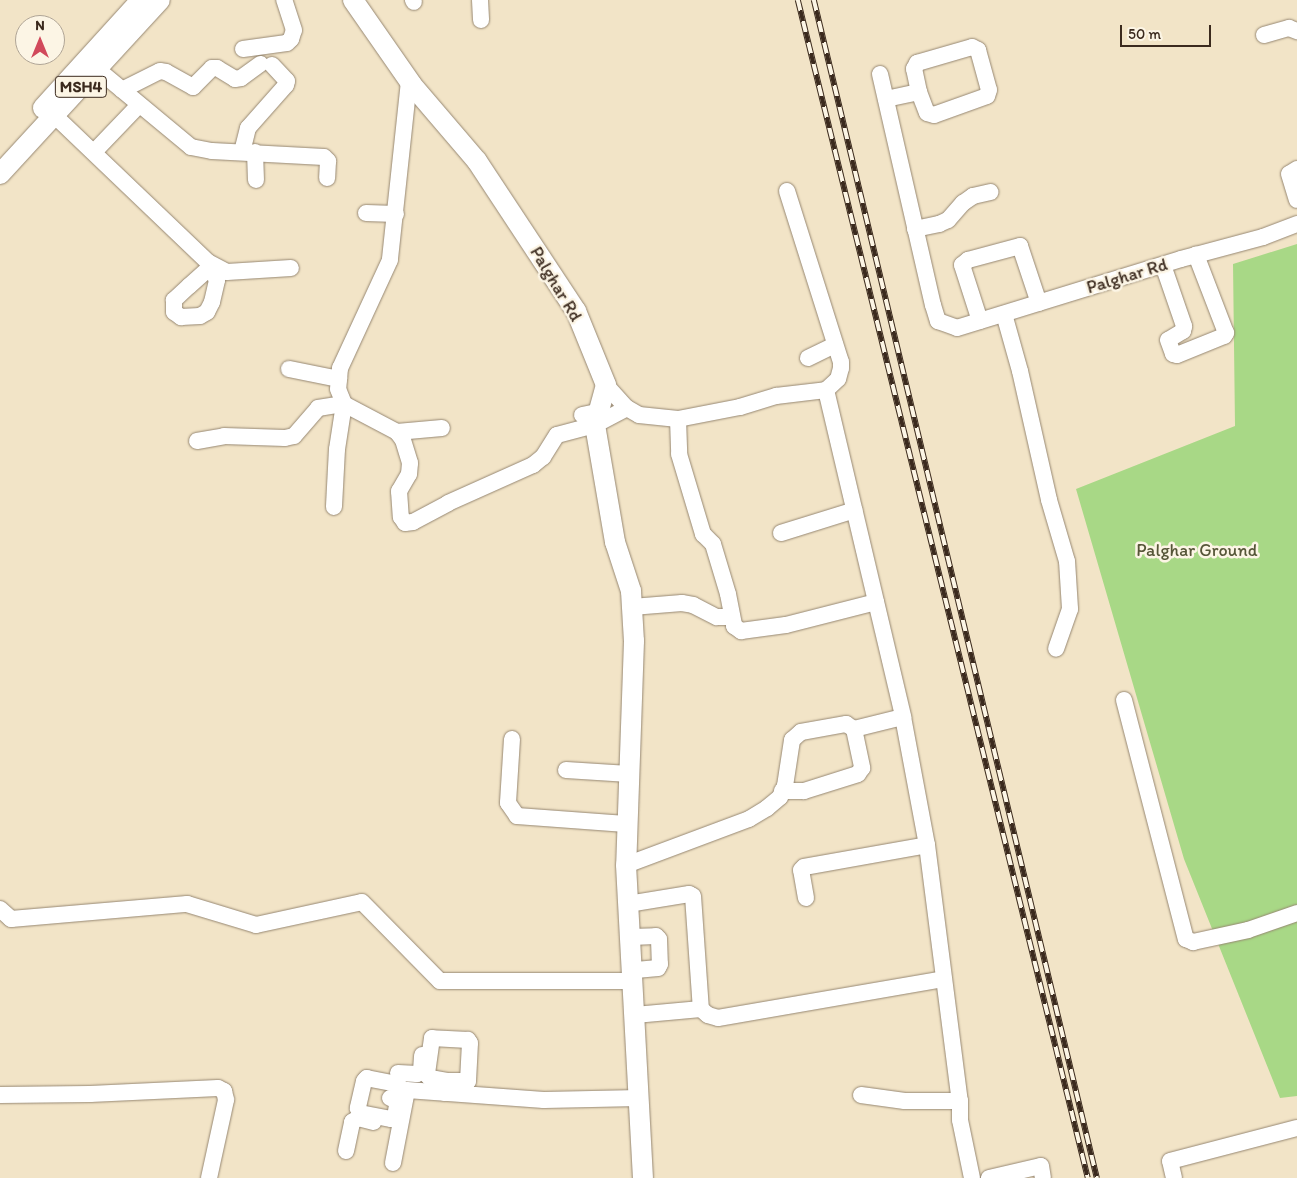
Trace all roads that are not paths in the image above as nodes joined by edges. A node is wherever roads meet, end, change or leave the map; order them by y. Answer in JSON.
{"nodes":[{"id":1,"x":140,"y":0,"type":"edge"},
{"id":2,"x":160,"y":0,"type":"edge"},
{"id":3,"x":284,"y":0,"type":"edge"},
{"id":4,"x":353,"y":0,"type":"edge"},
{"id":5,"x":482,"y":0,"type":"edge"},
{"id":6,"x":481,"y":20,"type":"dead end"},
{"id":7,"x":1297,"y":32,"type":"edge"},
{"id":8,"x":1264,"y":35,"type":"dead end"},
{"id":9,"x":243,"y":49,"type":"dead end"},
{"id":10,"x":97,"y":69,"type":"junction"},
{"id":11,"x":880,"y":74,"type":"dead end"},
{"id":12,"x":409,"y":81,"type":"junction"},
{"id":13,"x":122,"y":90,"type":"junction"},
{"id":14,"x":919,"y":92,"type":"junction"},
{"id":15,"x":886,"y":99,"type":"junction"},
{"id":16,"x":139,"y":105,"type":"junction"},
{"id":17,"x":54,"y":115,"type":"junction"},
{"id":18,"x":94,"y":152,"type":"junction"},
{"id":19,"x":248,"y":152,"type":"junction"},
{"id":20,"x":0,"y":156,"type":"edge"},
{"id":21,"x":1297,"y":169,"type":"edge"},
{"id":22,"x":0,"y":174,"type":"edge"},
{"id":23,"x":327,"y":178,"type":"dead end"},
{"id":24,"x":256,"y":180,"type":"dead end"},
{"id":25,"x":788,"y":191,"type":"dead end"},
{"id":26,"x":991,"y":192,"type":"dead end"},
{"id":27,"x":1297,"y":200,"type":"edge"},
{"id":28,"x":366,"y":213,"type":"dead end"},
{"id":29,"x":396,"y":214,"type":"junction"},
{"id":30,"x":1297,"y":224,"type":"edge"},
{"id":31,"x":915,"y":230,"type":"junction"},
{"id":32,"x":1196,"y":255,"type":"junction"},
{"id":33,"x":1163,"y":265,"type":"junction"},
{"id":34,"x":291,"y":268,"type":"dead end"},
{"id":35,"x":1039,"y":303,"type":"junction"},
{"id":36,"x":1004,"y":314,"type":"junction"},
{"id":37,"x":980,"y":321,"type":"junction"},
{"id":38,"x":835,"y":345,"type":"junction"},
{"id":39,"x":808,"y":358,"type":"dead end"},
{"id":40,"x":289,"y":369,"type":"dead end"},
{"id":41,"x":339,"y":379,"type":"junction"},
{"id":42,"x":606,"y":385,"type":"junction"},
{"id":43,"x":826,"y":390,"type":"junction"},
{"id":44,"x":344,"y":404,"type":"junction"},
{"id":45,"x":627,"y":408,"type":"junction"},
{"id":46,"x":591,"y":417,"type":"junction"},
{"id":47,"x":678,"y":419,"type":"junction"},
{"id":48,"x":442,"y":428,"type":"dead end"},
{"id":49,"x":397,"y":432,"type":"junction"},
{"id":50,"x":197,"y":441,"type":"dead end"},
{"id":51,"x":334,"y":507,"type":"dead end"},
{"id":52,"x":855,"y":510,"type":"junction"},
{"id":53,"x":781,"y":533,"type":"dead end"},
{"id":54,"x":876,"y":602,"type":"junction"},
{"id":55,"x":632,"y":607,"type":"junction"},
{"id":56,"x":732,"y":617,"type":"junction"},
{"id":57,"x":1056,"y":649,"type":"dead end"},
{"id":58,"x":1124,"y":700,"type":"dead end"},
{"id":59,"x":903,"y":717,"type":"junction"},
{"id":60,"x":854,"y":729,"type":"junction"},
{"id":61,"x":512,"y":739,"type":"dead end"},
{"id":62,"x":566,"y":770,"type":"dead end"},
{"id":63,"x":629,"y":774,"type":"junction"},
{"id":64,"x":782,"y":791,"type":"junction"},
{"id":65,"x":626,"y":824,"type":"junction"},
{"id":66,"x":927,"y":845,"type":"junction"},
{"id":67,"x":626,"y":865,"type":"junction"},
{"id":68,"x":806,"y":898,"type":"dead end"},
{"id":69,"x":628,"y":904,"type":"junction"},
{"id":70,"x":0,"y":909,"type":"edge"},
{"id":71,"x":1297,"y":913,"type":"edge"},
{"id":72,"x":630,"y":937,"type":"junction"},
{"id":73,"x":633,"y":975,"type":"junction"},
{"id":74,"x":944,"y":979,"type":"junction"},
{"id":75,"x":656,"y":1003,"type":"dead end"},
{"id":76,"x":700,"y":1004,"type":"junction"},
{"id":77,"x":635,"y":1015,"type":"junction"},
{"id":78,"x":422,"y":1046,"type":"dead end"},
{"id":79,"x":379,"y":1072,"type":"dead end"},
{"id":80,"x":398,"y":1073,"type":"junction"},
{"id":81,"x":0,"y":1095,"type":"edge"},
{"id":82,"x":861,"y":1095,"type":"dead end"},
{"id":83,"x":400,"y":1098,"type":"junction"},
{"id":84,"x":640,"y":1098,"type":"junction"},
{"id":85,"x":960,"y":1101,"type":"junction"},
{"id":86,"x":1297,"y":1128,"type":"edge"},
{"id":87,"x":392,"y":1140,"type":"junction"},
{"id":88,"x":346,"y":1151,"type":"dead end"},
{"id":89,"x":388,"y":1160,"type":"dead end"},
{"id":90,"x":1042,"y":1172,"type":"edge"},
{"id":91,"x":209,"y":1178,"type":"edge"},
{"id":92,"x":643,"y":1178,"type":"edge"},
{"id":93,"x":972,"y":1178,"type":"edge"},
{"id":94,"x":988,"y":1178,"type":"edge"},
{"id":95,"x":1174,"y":1178,"type":"edge"}],
"edges":[{"from":1,"to":20,"type":"main road","number":"MSH4"},
{"from":2,"to":10,"type":"main road","number":"MSH4"},
{"from":3,"to":9,"type":"street"},
{"from":4,"to":12,"type":"main road","name":"Palghar Rd"},
{"from":5,"to":6,"type":"street"},
{"from":7,"to":8,"type":"street"},
{"from":10,"to":13,"type":"street"},
{"from":10,"to":17,"type":"main road","number":"MSH4"},
{"from":11,"to":15,"type":"street"},
{"from":12,"to":29,"type":"street"},
{"from":12,"to":42,"type":"main road","name":"Palghar Rd"},
{"from":13,"to":16,"type":"street"},
{"from":13,"to":19,"type":"street"},
{"from":14,"to":14,"type":"street"},
{"from":14,"to":15,"type":"street"},
{"from":15,"to":31,"type":"street"},
{"from":16,"to":18,"type":"street"},
{"from":16,"to":19,"type":"street"},
{"from":17,"to":18,"type":"street"},
{"from":17,"to":22,"type":"main road","number":"MSH4"},
{"from":18,"to":34,"type":"street"},
{"from":19,"to":23,"type":"street"},
{"from":19,"to":24,"type":"street"},
{"from":21,"to":27,"type":"street"},
{"from":25,"to":38,"type":"street"},
{"from":26,"to":31,"type":"street"},
{"from":28,"to":29,"type":"street"},
{"from":29,"to":41,"type":"street"},
{"from":30,"to":32,"type":"street","name":"Palghar Rd"},
{"from":31,"to":37,"type":"street","name":"Palghar Rd"},
{"from":32,"to":33,"type":"street","name":"Palghar Rd"},
{"from":32,"to":33,"type":"street"},
{"from":33,"to":35,"type":"street","name":"Palghar Rd"},
{"from":35,"to":36,"type":"street","name":"Palghar Rd"},
{"from":35,"to":37,"type":"street"},
{"from":36,"to":37,"type":"street","name":"Palghar Rd"},
{"from":36,"to":57,"type":"street"},
{"from":38,"to":39,"type":"street"},
{"from":38,"to":43,"type":"street"},
{"from":40,"to":41,"type":"street"},
{"from":41,"to":44,"type":"street"},
{"from":42,"to":45,"type":"street","name":"Palghar Rd"},
{"from":42,"to":46,"type":"main road"},
{"from":43,"to":47,"type":"street","name":"Palghar Rd"},
{"from":43,"to":52,"type":"street"},
{"from":44,"to":49,"type":"street"},
{"from":44,"to":50,"type":"street"},
{"from":44,"to":51,"type":"street"},
{"from":45,"to":46,"type":"street"},
{"from":45,"to":47,"type":"street","name":"Palghar Rd"},
{"from":46,"to":49,"type":"street"},
{"from":46,"to":55,"type":"main road"},
{"from":47,"to":56,"type":"street"},
{"from":48,"to":49,"type":"street"},
{"from":52,"to":53,"type":"street"},
{"from":52,"to":54,"type":"street"},
{"from":54,"to":56,"type":"street"},
{"from":54,"to":59,"type":"street"},
{"from":55,"to":56,"type":"street"},
{"from":55,"to":63,"type":"main road"},
{"from":58,"to":71,"type":"street"},
{"from":59,"to":60,"type":"street"},
{"from":59,"to":66,"type":"street"},
{"from":60,"to":64,"type":"street"},
{"from":60,"to":64,"type":"street"},
{"from":61,"to":65,"type":"street"},
{"from":62,"to":63,"type":"street"},
{"from":63,"to":65,"type":"main road"},
{"from":64,"to":67,"type":"street"},
{"from":65,"to":67,"type":"main road"},
{"from":66,"to":68,"type":"street"},
{"from":66,"to":74,"type":"street"},
{"from":67,"to":69,"type":"main road"},
{"from":69,"to":72,"type":"main road"},
{"from":69,"to":76,"type":"street"},
{"from":70,"to":73,"type":"street"},
{"from":72,"to":73,"type":"main road"},
{"from":72,"to":73,"type":"street"},
{"from":73,"to":77,"type":"main road"},
{"from":74,"to":76,"type":"street"},
{"from":74,"to":85,"type":"street"},
{"from":75,"to":76,"type":"street"},
{"from":76,"to":77,"type":"street"},
{"from":77,"to":84,"type":"main road"},
{"from":78,"to":80,"type":"street"},
{"from":79,"to":80,"type":"street"},
{"from":80,"to":83,"type":"street"},
{"from":81,"to":91,"type":"street"},
{"from":82,"to":85,"type":"street"},
{"from":83,"to":84,"type":"street"},
{"from":83,"to":87,"type":"street"},
{"from":84,"to":92,"type":"main road"},
{"from":85,"to":93,"type":"street"},
{"from":86,"to":95,"type":"street"},
{"from":87,"to":88,"type":"street"},
{"from":87,"to":89,"type":"street"},
{"from":90,"to":94,"type":"street"}]}
